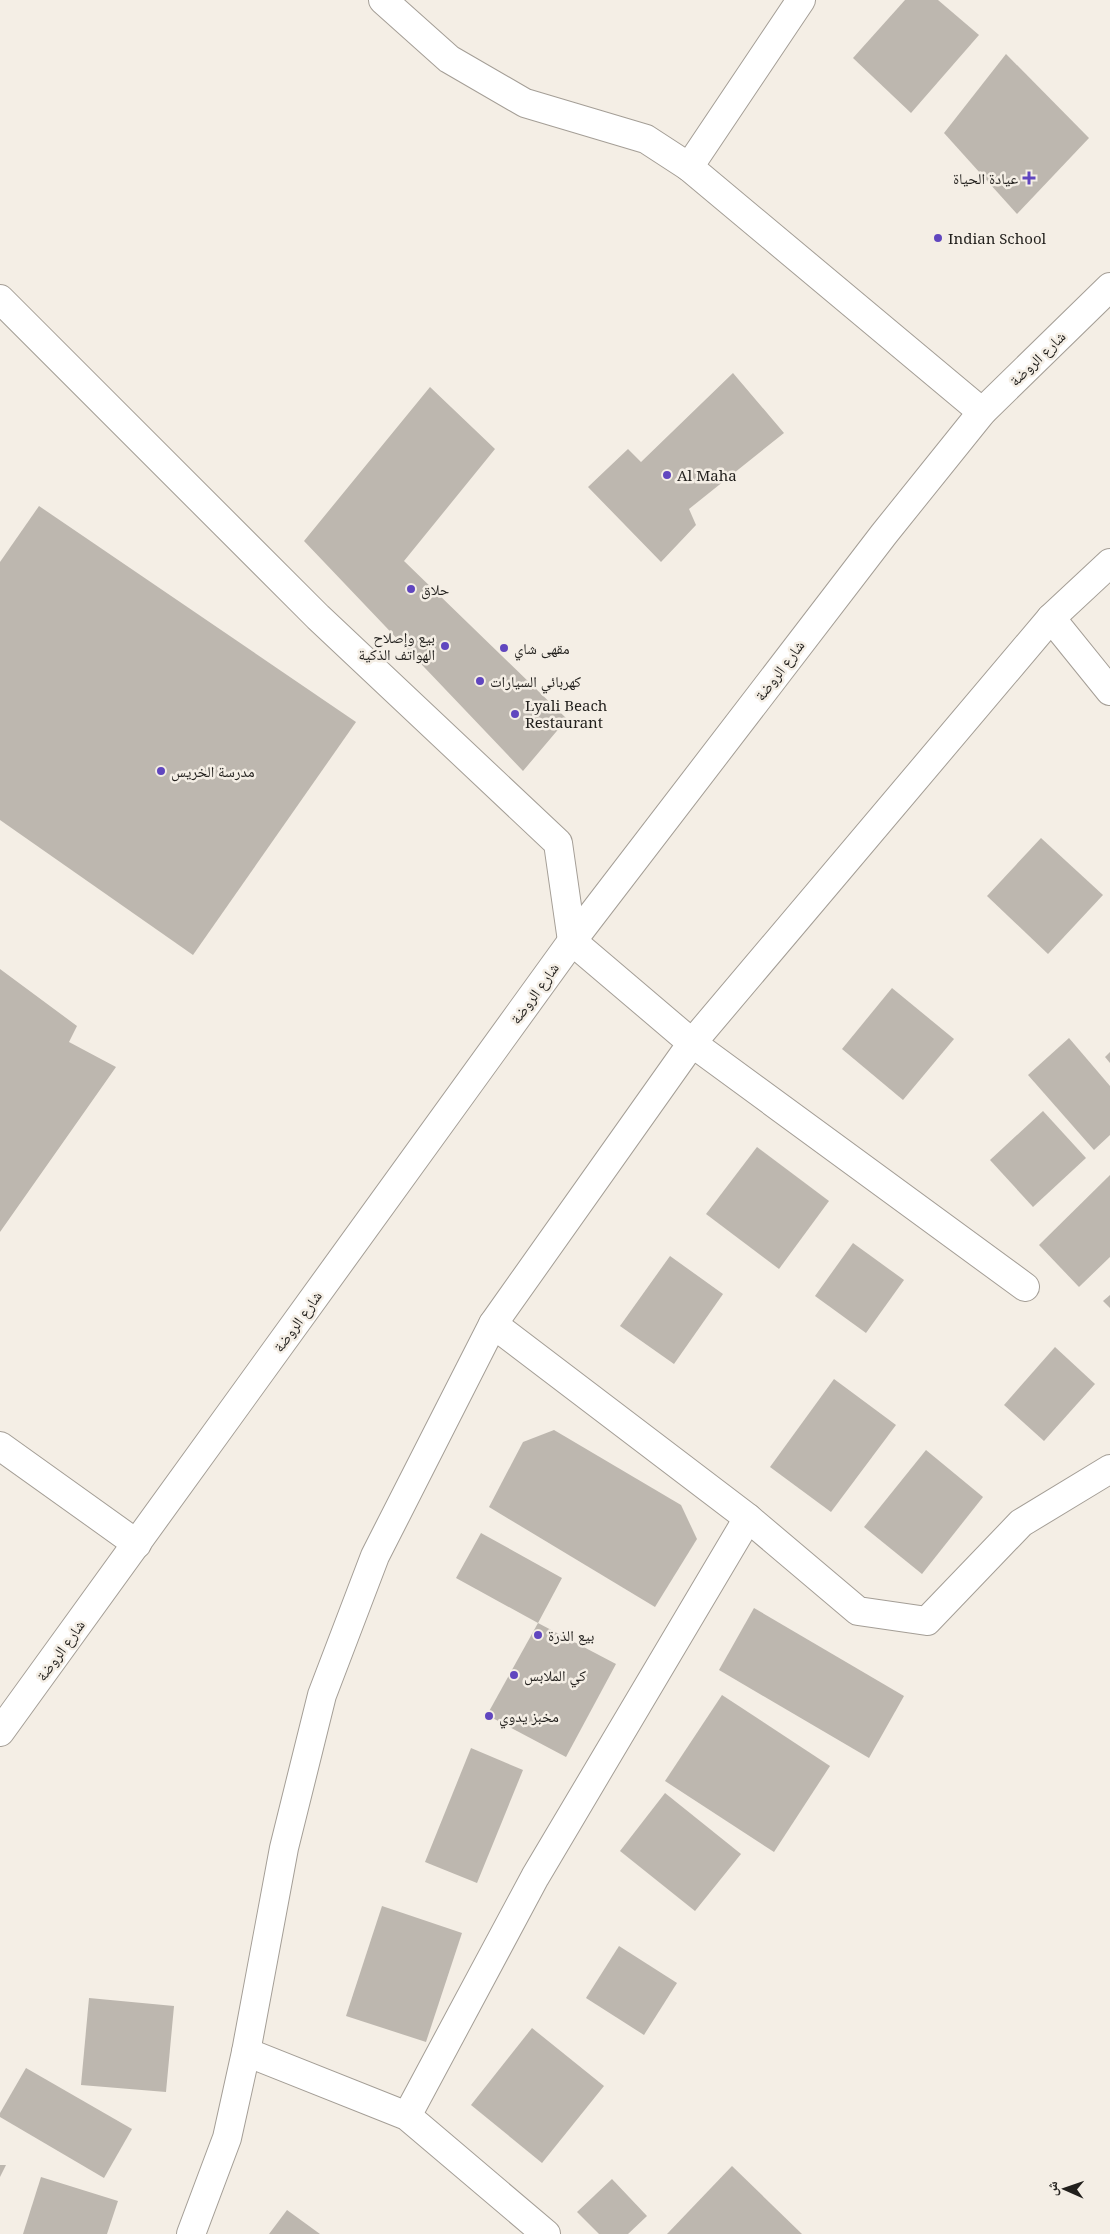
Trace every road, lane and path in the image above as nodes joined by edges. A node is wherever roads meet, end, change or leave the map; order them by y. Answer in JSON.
{"nodes":[{"id":1,"x":383,"y":0,"type":"edge"},
{"id":2,"x":801,"y":0,"type":"edge"},
{"id":3,"x":689,"y":167,"type":"junction"},
{"id":4,"x":1110,"y":287,"type":"edge"},
{"id":5,"x":0,"y":299,"type":"edge"},
{"id":6,"x":982,"y":412,"type":"junction"},
{"id":7,"x":1110,"y":563,"type":"edge"},
{"id":8,"x":1051,"y":618,"type":"junction"},
{"id":9,"x":1110,"y":691,"type":"edge"},
{"id":10,"x":572,"y":941,"type":"junction"},
{"id":11,"x":692,"y":1043,"type":"junction"},
{"id":12,"x":1025,"y":1287,"type":"dead end"},
{"id":13,"x":493,"y":1324,"type":"junction"},
{"id":14,"x":0,"y":1446,"type":"edge"},
{"id":15,"x":1110,"y":1469,"type":"edge"},
{"id":16,"x":748,"y":1518,"type":"junction"},
{"id":17,"x":137,"y":1544,"type":"junction"},
{"id":18,"x":0,"y":1732,"type":"edge"},
{"id":19,"x":246,"y":2052,"type":"junction"},
{"id":20,"x":407,"y":2116,"type":"junction"},
{"id":21,"x":191,"y":2234,"type":"edge"},
{"id":22,"x":546,"y":2234,"type":"edge"}],
"edges":[{"from":1,"to":3,"type":"street"},
{"from":2,"to":3,"type":"street"},
{"from":3,"to":6,"type":"street"},
{"from":4,"to":6,"type":"street","name":"شارع الروضة"},
{"from":5,"to":10,"type":"street"},
{"from":6,"to":10,"type":"street","name":"شارع الروضة"},
{"from":7,"to":8,"type":"street"},
{"from":8,"to":9,"type":"street"},
{"from":8,"to":11,"type":"street"},
{"from":10,"to":11,"type":"street"},
{"from":10,"to":17,"type":"street","name":"شارع الروضة"},
{"from":11,"to":12,"type":"street"},
{"from":11,"to":13,"type":"street"},
{"from":13,"to":16,"type":"street"},
{"from":13,"to":19,"type":"street"},
{"from":14,"to":17,"type":"street"},
{"from":15,"to":16,"type":"street"},
{"from":16,"to":20,"type":"street"},
{"from":17,"to":18,"type":"street","name":"شارع الروضة"},
{"from":19,"to":20,"type":"street"},
{"from":19,"to":21,"type":"street"},
{"from":20,"to":22,"type":"street"}]}
